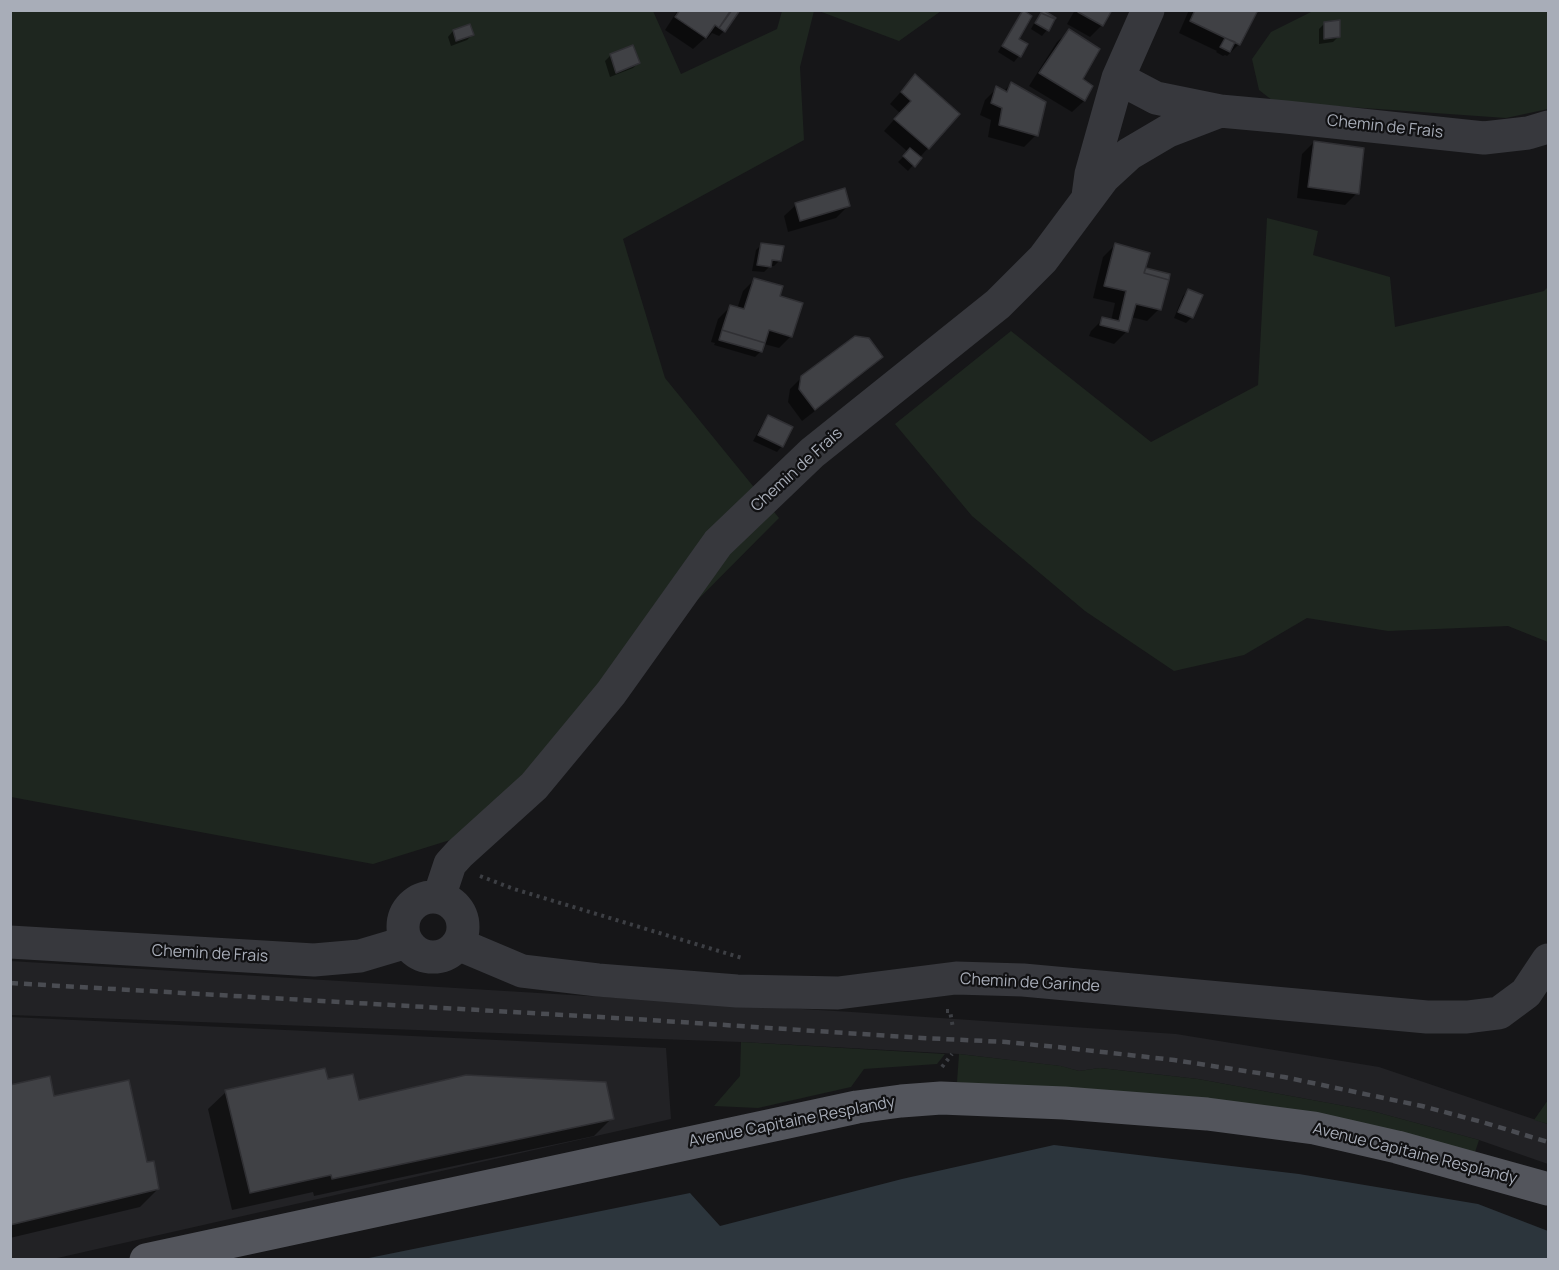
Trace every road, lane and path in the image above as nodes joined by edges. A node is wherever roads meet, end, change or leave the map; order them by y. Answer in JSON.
{"nodes":[{"id":1,"x":1148,"y":10,"type":"edge"},
{"id":2,"x":1118,"y":78,"type":"junction"},
{"id":3,"x":1220,"y":111,"type":"junction"},
{"id":4,"x":1548,"y":127,"type":"edge"},
{"id":5,"x":1088,"y":197,"type":"junction"},
{"id":6,"x":450,"y":864,"type":"junction"},
{"id":7,"x":439,"y":897,"type":"junction"},
{"id":8,"x":10,"y":942,"type":"edge"},
{"id":9,"x":407,"y":942,"type":"junction"},
{"id":10,"x":458,"y":944,"type":"junction"},
{"id":11,"x":745,"y":959,"type":"dead end"},
{"id":12,"x":1548,"y":960,"type":"edge"},
{"id":13,"x":1548,"y":1189,"type":"edge"},
{"id":14,"x":146,"y":1260,"type":"edge"}],
"edges":[{"from":1,"to":2,"type":"street"},
{"from":2,"to":3,"type":"street","name":"Chemin de Frais"},
{"from":2,"to":5,"type":"street"},
{"from":3,"to":4,"type":"street","name":"Chemin de Frais"},
{"from":3,"to":5,"type":"street","name":"Chemin de Frais"},
{"from":5,"to":6,"type":"street","name":"Chemin de Frais"},
{"from":6,"to":7,"type":"street","name":"Chemin de Frais"},
{"from":6,"to":11,"type":"path"},
{"from":7,"to":9,"type":"street"},
{"from":7,"to":10,"type":"street"},
{"from":8,"to":9,"type":"street","name":"Chemin de Frais"},
{"from":9,"to":10,"type":"street"},
{"from":10,"to":12,"type":"street","name":"Chemin de Garinde"},
{"from":13,"to":14,"type":"main road","name":"Avenue Capitaine Resplandy"}]}
